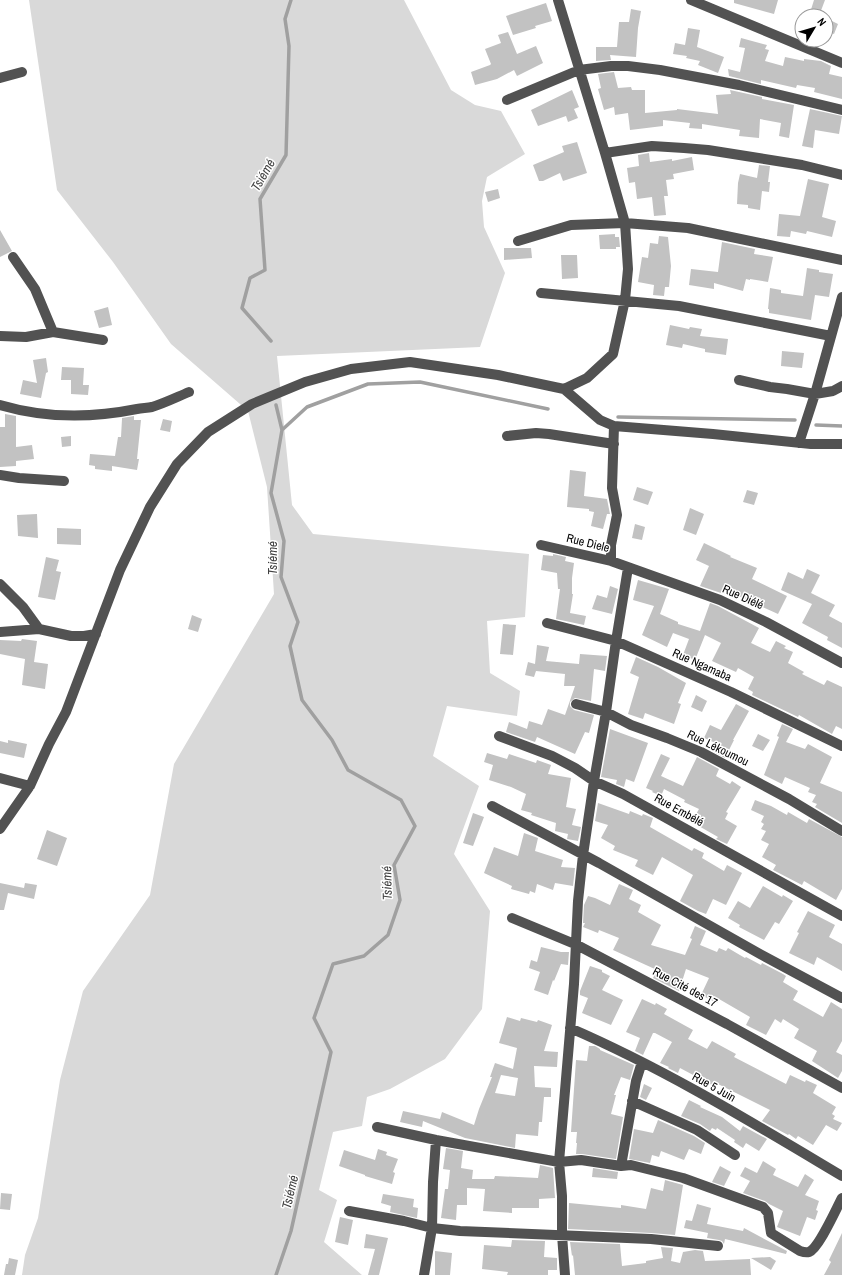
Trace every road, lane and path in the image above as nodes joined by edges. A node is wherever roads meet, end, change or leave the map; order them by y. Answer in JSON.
{"nodes":[{"id":1,"x":558,"y":0,"type":"edge"},
{"id":2,"x":692,"y":0,"type":"edge"},
{"id":3,"x":842,"y":63,"type":"edge"},
{"id":4,"x":579,"y":70,"type":"junction"},
{"id":5,"x":22,"y":72,"type":"dead end"},
{"id":6,"x":0,"y":78,"type":"edge"},
{"id":7,"x":507,"y":100,"type":"dead end"},
{"id":8,"x":842,"y":110,"type":"edge"},
{"id":9,"x":605,"y":153,"type":"junction"},
{"id":10,"x":842,"y":175,"type":"edge"},
{"id":11,"x":624,"y":223,"type":"junction"},
{"id":12,"x":518,"y":241,"type":"dead end"},
{"id":13,"x":13,"y":257,"type":"dead end"},
{"id":14,"x":842,"y":260,"type":"edge"},
{"id":15,"x":541,"y":293,"type":"dead end"},
{"id":16,"x":842,"y":297,"type":"edge"},
{"id":17,"x":625,"y":300,"type":"junction"},
{"id":18,"x":53,"y":332,"type":"junction"},
{"id":19,"x":0,"y":336,"type":"edge"},
{"id":20,"x":831,"y":336,"type":"junction"},
{"id":21,"x":103,"y":340,"type":"dead end"},
{"id":22,"x":739,"y":380,"type":"dead end"},
{"id":23,"x":842,"y":386,"type":"edge"},
{"id":24,"x":564,"y":389,"type":"junction"},
{"id":25,"x":189,"y":392,"type":"dead end"},
{"id":26,"x":815,"y":394,"type":"junction"},
{"id":27,"x":0,"y":405,"type":"edge"},
{"id":28,"x":614,"y":426,"type":"junction"},
{"id":29,"x":507,"y":436,"type":"dead end"},
{"id":30,"x":799,"y":443,"type":"junction"},
{"id":31,"x":614,"y":444,"type":"junction"},
{"id":32,"x":842,"y":444,"type":"edge"},
{"id":33,"x":0,"y":475,"type":"edge"},
{"id":34,"x":64,"y":481,"type":"dead end"},
{"id":35,"x":541,"y":545,"type":"dead end"},
{"id":36,"x":611,"y":562,"type":"junction"},
{"id":37,"x":628,"y":568,"type":"junction"},
{"id":38,"x":0,"y":584,"type":"edge"},
{"id":39,"x":547,"y":623,"type":"dead end"},
{"id":40,"x":39,"y":629,"type":"junction"},
{"id":41,"x":0,"y":632,"type":"edge"},
{"id":42,"x":96,"y":634,"type":"junction"},
{"id":43,"x":616,"y":641,"type":"junction"},
{"id":44,"x":842,"y":663,"type":"edge"},
{"id":45,"x":576,"y":704,"type":"dead end"},
{"id":46,"x":606,"y":712,"type":"junction"},
{"id":47,"x":499,"y":736,"type":"dead end"},
{"id":48,"x":842,"y":746,"type":"edge"},
{"id":49,"x":0,"y":778,"type":"edge"},
{"id":50,"x":594,"y":781,"type":"junction"},
{"id":51,"x":30,"y":786,"type":"junction"},
{"id":52,"x":492,"y":806,"type":"dead end"},
{"id":53,"x":0,"y":828,"type":"edge"},
{"id":54,"x":842,"y":832,"type":"edge"},
{"id":55,"x":583,"y":855,"type":"junction"},
{"id":56,"x":842,"y":916,"type":"edge"},
{"id":57,"x":512,"y":918,"type":"dead end"},
{"id":58,"x":577,"y":945,"type":"junction"},
{"id":59,"x":842,"y":998,"type":"edge"},
{"id":60,"x":570,"y":1028,"type":"junction"},
{"id":61,"x":642,"y":1062,"type":"junction"},
{"id":62,"x":842,"y":1088,"type":"edge"},
{"id":63,"x":632,"y":1101,"type":"junction"},
{"id":64,"x":377,"y":1127,"type":"dead end"},
{"id":65,"x":436,"y":1140,"type":"junction"},
{"id":66,"x":735,"y":1155,"type":"dead end"},
{"id":67,"x":559,"y":1162,"type":"junction"},
{"id":68,"x":621,"y":1166,"type":"junction"},
{"id":69,"x":842,"y":1176,"type":"edge"},
{"id":70,"x":842,"y":1198,"type":"edge"},
{"id":71,"x":349,"y":1211,"type":"dead end"},
{"id":72,"x":432,"y":1228,"type":"junction"},
{"id":73,"x":562,"y":1235,"type":"junction"},
{"id":74,"x":718,"y":1246,"type":"dead end"},
{"id":75,"x":424,"y":1275,"type":"edge"},
{"id":76,"x":565,"y":1275,"type":"edge"}],
"edges":[{"from":1,"to":4,"type":"street"},
{"from":2,"to":3,"type":"street"},
{"from":4,"to":7,"type":"street"},
{"from":4,"to":8,"type":"street"},
{"from":4,"to":9,"type":"street"},
{"from":5,"to":6,"type":"street"},
{"from":9,"to":10,"type":"street"},
{"from":9,"to":11,"type":"street"},
{"from":11,"to":12,"type":"street"},
{"from":11,"to":14,"type":"street"},
{"from":11,"to":17,"type":"street"},
{"from":13,"to":18,"type":"street"},
{"from":15,"to":17,"type":"street"},
{"from":16,"to":20,"type":"street"},
{"from":17,"to":20,"type":"street"},
{"from":17,"to":24,"type":"street"},
{"from":18,"to":19,"type":"street"},
{"from":18,"to":21,"type":"street"},
{"from":20,"to":26,"type":"street"},
{"from":22,"to":26,"type":"street"},
{"from":23,"to":26,"type":"street"},
{"from":24,"to":28,"type":"street"},
{"from":24,"to":42,"type":"street"},
{"from":25,"to":27,"type":"street"},
{"from":26,"to":30,"type":"street"},
{"from":28,"to":30,"type":"street"},
{"from":28,"to":31,"type":"street"},
{"from":29,"to":31,"type":"street"},
{"from":30,"to":32,"type":"street"},
{"from":31,"to":36,"type":"street"},
{"from":33,"to":34,"type":"street"},
{"from":35,"to":36,"type":"street","name":"Rue Diele"},
{"from":36,"to":37,"type":"street","name":"Rue Diele"},
{"from":37,"to":43,"type":"street"},
{"from":37,"to":44,"type":"street","name":"Rue Diélé"},
{"from":38,"to":40,"type":"street"},
{"from":39,"to":43,"type":"street","name":"Rue Ngamaba"},
{"from":40,"to":41,"type":"street"},
{"from":40,"to":42,"type":"street"},
{"from":42,"to":51,"type":"street"},
{"from":43,"to":46,"type":"street"},
{"from":43,"to":48,"type":"street","name":"Rue Ngamaba"},
{"from":45,"to":46,"type":"street","name":"Rue Lékoumou"},
{"from":46,"to":50,"type":"street"},
{"from":46,"to":54,"type":"street","name":"Rue Lékoumou"},
{"from":47,"to":50,"type":"street","name":"Rue Embélé"},
{"from":49,"to":51,"type":"street"},
{"from":50,"to":55,"type":"street"},
{"from":50,"to":56,"type":"street","name":"Rue Embélé"},
{"from":51,"to":53,"type":"street"},
{"from":52,"to":55,"type":"street"},
{"from":55,"to":58,"type":"street"},
{"from":55,"to":59,"type":"street"},
{"from":57,"to":58,"type":"street","name":"Rue Cité des 17"},
{"from":58,"to":60,"type":"street"},
{"from":58,"to":62,"type":"street","name":"Rue Cité des 17"},
{"from":60,"to":61,"type":"street","name":"Rue 5 Juin"},
{"from":60,"to":67,"type":"street"},
{"from":61,"to":63,"type":"street"},
{"from":61,"to":69,"type":"street","name":"Rue 5 Juin"},
{"from":63,"to":66,"type":"street"},
{"from":63,"to":68,"type":"street"},
{"from":64,"to":65,"type":"street"},
{"from":65,"to":67,"type":"street"},
{"from":65,"to":72,"type":"street"},
{"from":67,"to":68,"type":"street"},
{"from":67,"to":73,"type":"street"},
{"from":68,"to":70,"type":"street"},
{"from":71,"to":72,"type":"street"},
{"from":72,"to":73,"type":"street"},
{"from":72,"to":75,"type":"street"},
{"from":73,"to":74,"type":"street"},
{"from":73,"to":76,"type":"street"}]}
